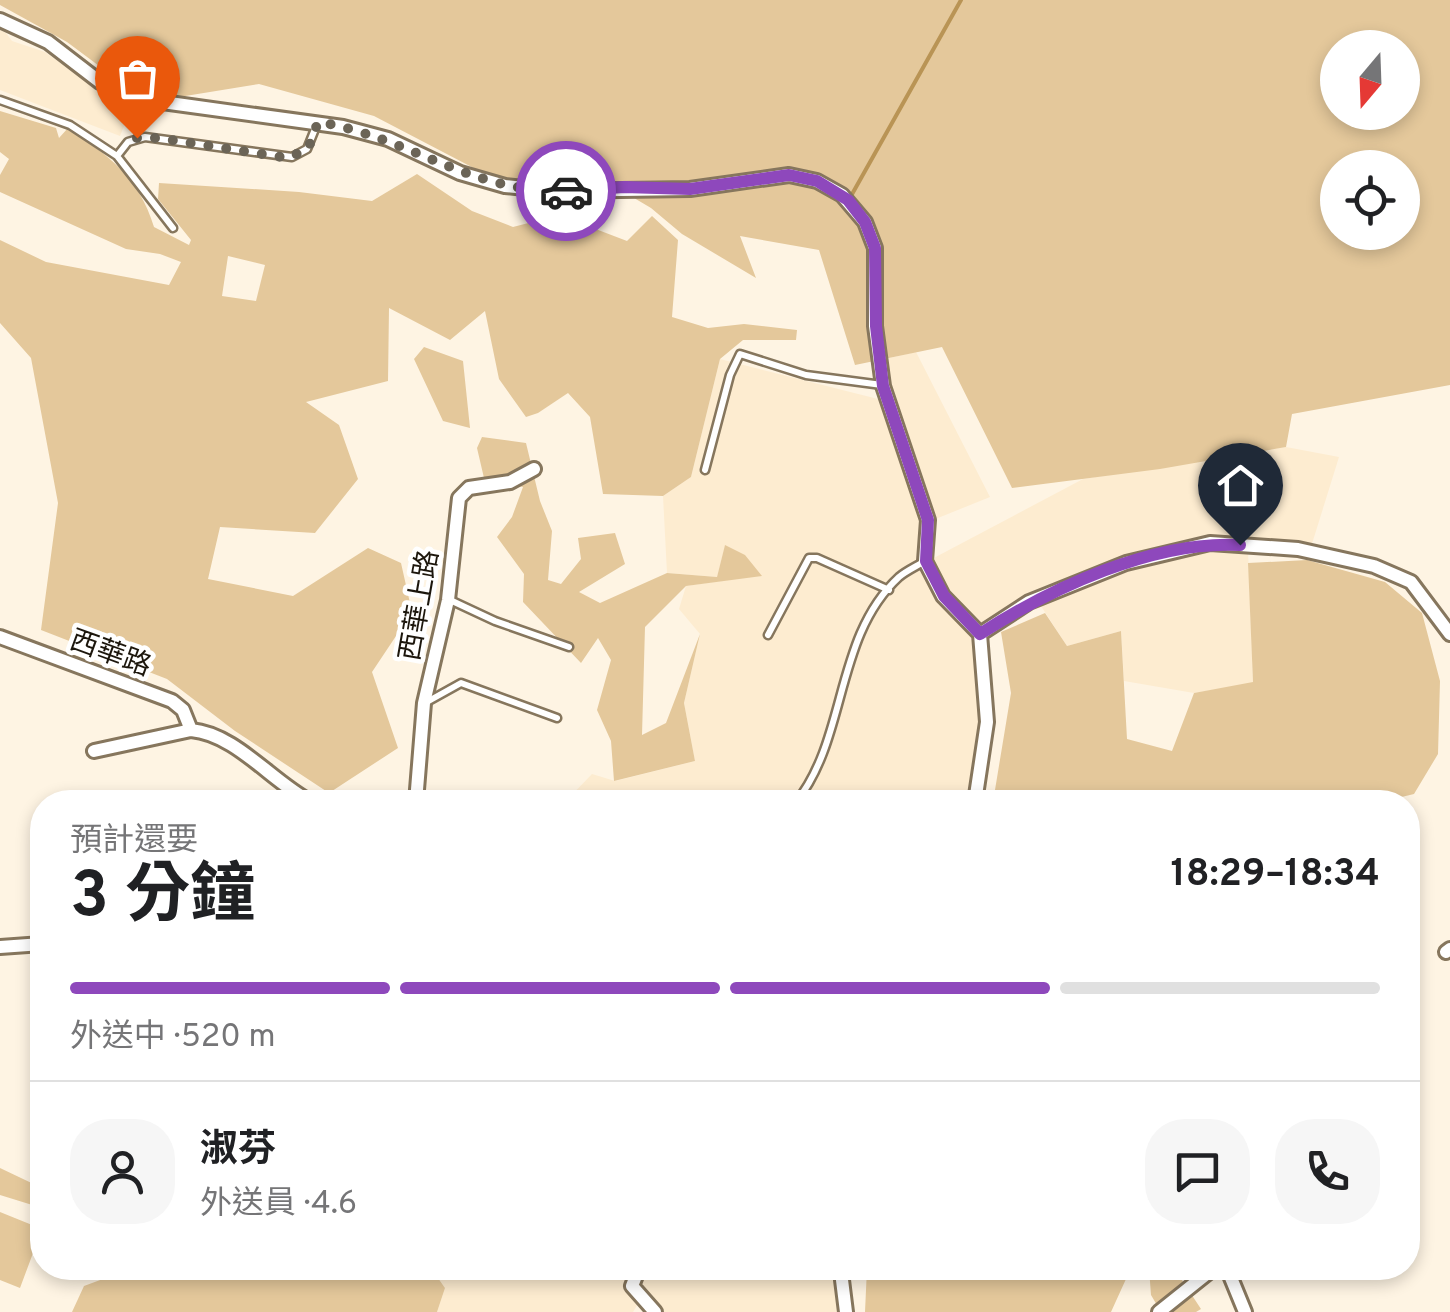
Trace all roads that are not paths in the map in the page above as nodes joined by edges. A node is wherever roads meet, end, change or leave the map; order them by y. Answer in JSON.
{"nodes":[{"id":1,"x":0,"y":20,"type":"edge"},
{"id":2,"x":0,"y":100,"type":"edge"},
{"id":3,"x":318,"y":122,"type":"junction"},
{"id":4,"x":117,"y":156,"type":"junction"},
{"id":5,"x":173,"y":228,"type":"dead end"},
{"id":6,"x":883,"y":386,"type":"junction"},
{"id":7,"x":534,"y":469,"type":"dead end"},
{"id":8,"x":705,"y":470,"type":"dead end"},
{"id":9,"x":926,"y":561,"type":"junction"},
{"id":10,"x":889,"y":590,"type":"junction"},
{"id":11,"x":448,"y":600,"type":"junction"},
{"id":12,"x":980,"y":634,"type":"junction"},
{"id":13,"x":1450,"y":634,"type":"edge"},
{"id":14,"x":768,"y":635,"type":"dead end"},
{"id":15,"x":0,"y":637,"type":"edge"},
{"id":16,"x":569,"y":648,"type":"dead end"},
{"id":17,"x":424,"y":704,"type":"junction"},
{"id":18,"x":557,"y":718,"type":"dead end"},
{"id":19,"x":190,"y":730,"type":"junction"},
{"id":20,"x":94,"y":751,"type":"dead end"},
{"id":21,"x":288,"y":790,"type":"edge"},
{"id":22,"x":417,"y":790,"type":"edge"},
{"id":23,"x":803,"y":790,"type":"edge"},
{"id":24,"x":976,"y":790,"type":"edge"},
{"id":25,"x":30,"y":945,"type":"edge"},
{"id":26,"x":0,"y":947,"type":"edge"},
{"id":27,"x":635,"y":1280,"type":"edge"},
{"id":28,"x":842,"y":1280,"type":"edge"},
{"id":29,"x":1199,"y":1280,"type":"edge"},
{"id":30,"x":1232,"y":1280,"type":"edge"},
{"id":31,"x":655,"y":1312,"type":"edge"},
{"id":32,"x":846,"y":1312,"type":"edge"},
{"id":33,"x":1160,"y":1312,"type":"edge"},
{"id":34,"x":1245,"y":1312,"type":"edge"}],
"edges":[{"from":1,"to":3,"type":"street"},
{"from":2,"to":4,"type":"lane"},
{"from":3,"to":4,"type":"lane"},
{"from":3,"to":6,"type":"street"},
{"from":4,"to":5,"type":"lane"},
{"from":6,"to":8,"type":"lane"},
{"from":6,"to":9,"type":"street"},
{"from":7,"to":11,"type":"street","name":"西華上路"},
{"from":9,"to":10,"type":"lane"},
{"from":9,"to":12,"type":"street"},
{"from":10,"to":14,"type":"lane"},
{"from":10,"to":23,"type":"lane"},
{"from":11,"to":16,"type":"lane"},
{"from":11,"to":17,"type":"street","name":"西華上路"},
{"from":12,"to":13,"type":"street"},
{"from":12,"to":24,"type":"street"},
{"from":15,"to":19,"type":"street","name":"西華路"},
{"from":17,"to":18,"type":"lane"},
{"from":17,"to":22,"type":"street","name":"西華上路"},
{"from":19,"to":20,"type":"street"},
{"from":19,"to":21,"type":"street","name":"西華路"},
{"from":25,"to":26,"type":"street"},
{"from":27,"to":31,"type":"street"},
{"from":28,"to":32,"type":"street"},
{"from":29,"to":33,"type":"street"},
{"from":30,"to":34,"type":"street"}]}
